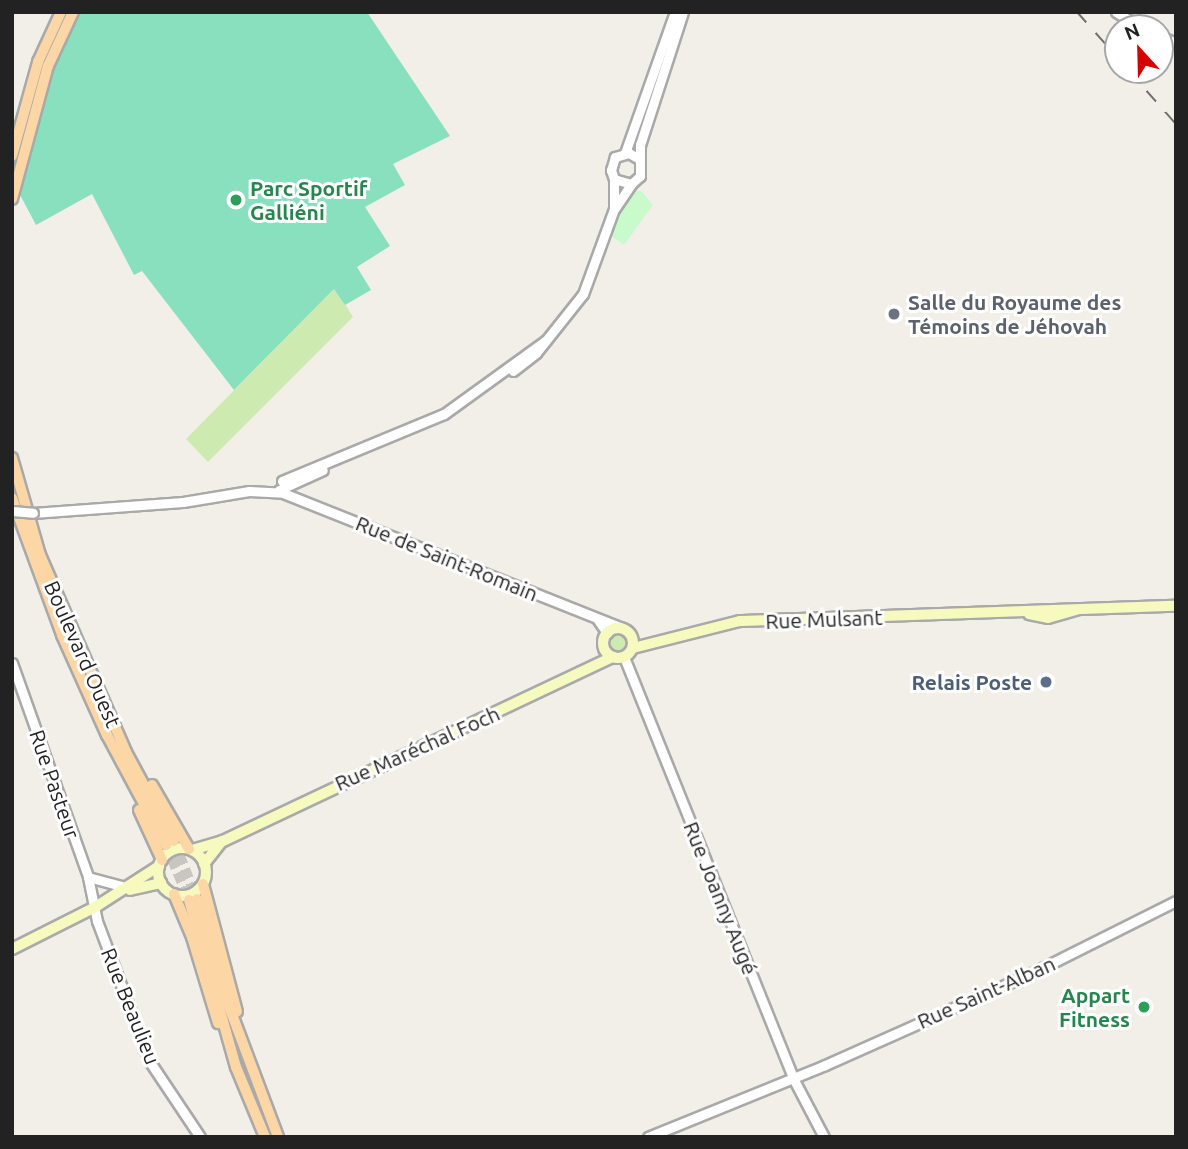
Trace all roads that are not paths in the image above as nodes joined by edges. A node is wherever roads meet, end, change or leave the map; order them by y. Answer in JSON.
{"nodes":[{"id":1,"x":61,"y":12,"type":"edge"},
{"id":2,"x":73,"y":12,"type":"edge"},
{"id":3,"x":675,"y":12,"type":"edge"},
{"id":4,"x":683,"y":12,"type":"edge"},
{"id":5,"x":625,"y":153,"type":"junction"},
{"id":6,"x":12,"y":155,"type":"edge"},
{"id":7,"x":639,"y":159,"type":"junction"},
{"id":8,"x":614,"y":179,"type":"junction"},
{"id":9,"x":631,"y":184,"type":"junction"},
{"id":10,"x":12,"y":199,"type":"edge"},
{"id":11,"x":614,"y":209,"type":"junction"},
{"id":12,"x":12,"y":458,"type":"edge"},
{"id":13,"x":289,"y":485,"type":"junction"},
{"id":14,"x":249,"y":491,"type":"junction"},
{"id":15,"x":12,"y":498,"type":"edge"},
{"id":16,"x":12,"y":511,"type":"edge"},
{"id":17,"x":1176,"y":606,"type":"edge"},
{"id":18,"x":593,"y":617,"type":"junction"},
{"id":19,"x":622,"y":628,"type":"junction"},
{"id":20,"x":607,"y":633,"type":"junction"},
{"id":21,"x":62,"y":635,"type":"junction"},
{"id":22,"x":633,"y":648,"type":"junction"},
{"id":23,"x":618,"y":657,"type":"junction"},
{"id":24,"x":12,"y":663,"type":"edge"},
{"id":25,"x":109,"y":713,"type":"junction"},
{"id":26,"x":223,"y":841,"type":"junction"},
{"id":27,"x":191,"y":850,"type":"junction"},
{"id":28,"x":160,"y":863,"type":"junction"},
{"id":29,"x":204,"y":864,"type":"junction"},
{"id":30,"x":88,"y":877,"type":"junction"},
{"id":31,"x":161,"y":883,"type":"junction"},
{"id":32,"x":203,"y":884,"type":"junction"},
{"id":33,"x":126,"y":887,"type":"junction"},
{"id":34,"x":174,"y":894,"type":"junction"},
{"id":35,"x":106,"y":899,"type":"junction"},
{"id":36,"x":1176,"y":901,"type":"edge"},
{"id":37,"x":97,"y":906,"type":"junction"},
{"id":38,"x":12,"y":949,"type":"edge"},
{"id":39,"x":248,"y":1060,"type":"junction"},
{"id":40,"x":236,"y":1067,"type":"junction"},
{"id":41,"x":793,"y":1077,"type":"junction"},
{"id":42,"x":200,"y":1137,"type":"edge"},
{"id":43,"x":265,"y":1137,"type":"edge"},
{"id":44,"x":278,"y":1137,"type":"edge"},
{"id":45,"x":649,"y":1137,"type":"edge"},
{"id":46,"x":824,"y":1137,"type":"edge"}],
"edges":[{"from":1,"to":6,"type":"main road"},
{"from":2,"to":10,"type":"main road"},
{"from":3,"to":5,"type":"street"},
{"from":4,"to":7,"type":"street"},
{"from":5,"to":7,"type":"street"},
{"from":5,"to":8,"type":"street"},
{"from":7,"to":9,"type":"street"},
{"from":8,"to":9,"type":"street"},
{"from":8,"to":11,"type":"street"},
{"from":9,"to":11,"type":"street"},
{"from":11,"to":13,"type":"street"},
{"from":12,"to":25,"type":"main road","name":"Boulevard Ouest"},
{"from":13,"to":14,"type":"street","name":"Rue de Saint-Romain"},
{"from":13,"to":14,"type":"street","name":"Rue de Saint-Romain"},
{"from":13,"to":18,"type":"street","name":"Rue de Saint-Romain"},
{"from":14,"to":16,"type":"street","name":"Rue de Saint-Romain","bridge":true},
{"from":15,"to":21,"type":"main road","name":"Boulevard Ouest"},
{"from":17,"to":22,"type":"main road","name":"Rue Mulsant"},
{"from":18,"to":19,"type":"street","name":"Rue de Saint-Romain"},
{"from":18,"to":20,"type":"street","name":"Rue de Saint-Romain"},
{"from":19,"to":20,"type":"main road"},
{"from":19,"to":22,"type":"main road"},
{"from":20,"to":23,"type":"main road"},
{"from":21,"to":25,"type":"main road","name":"Boulevard Ouest"},
{"from":21,"to":28,"type":"main road"},
{"from":22,"to":23,"type":"main road"},
{"from":23,"to":26,"type":"main road","name":"Rue Maréchal Foch"},
{"from":23,"to":41,"type":"street","name":"Rue Joanny Augé"},
{"from":24,"to":30,"type":"street","name":"Rue Pasteur"},
{"from":25,"to":27,"type":"main road"},
{"from":26,"to":27,"type":"main road","name":"Rue Maréchal Foch"},
{"from":26,"to":29,"type":"main road","name":"Rue Maréchal Foch"},
{"from":27,"to":28,"type":"main road"},
{"from":27,"to":29,"type":"main road"},
{"from":28,"to":31,"type":"main road"},
{"from":28,"to":33,"type":"main road"},
{"from":29,"to":32,"type":"main road"},
{"from":30,"to":33,"type":"street"},
{"from":30,"to":37,"type":"street","name":"Rue Pasteur"},
{"from":31,"to":34,"type":"main road"},
{"from":31,"to":35,"type":"main road"},
{"from":32,"to":34,"type":"main road"},
{"from":32,"to":39,"type":"main road"},
{"from":33,"to":35,"type":"main road"},
{"from":34,"to":40,"type":"main road"},
{"from":35,"to":37,"type":"main road"},
{"from":36,"to":41,"type":"street","name":"Rue Saint-Alban"},
{"from":37,"to":38,"type":"main road"},
{"from":37,"to":42,"type":"street","name":"Rue Beaulieu"},
{"from":39,"to":40,"type":"main road"},
{"from":39,"to":44,"type":"main road"},
{"from":40,"to":43,"type":"main road"},
{"from":41,"to":45,"type":"street","name":"Rue Saint-Alban"},
{"from":41,"to":46,"type":"street","name":"Rue Joanny Augé"}]}
